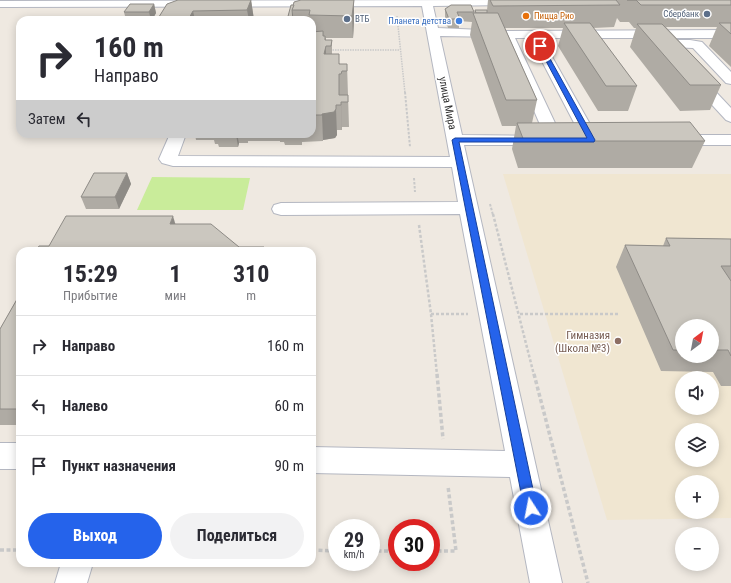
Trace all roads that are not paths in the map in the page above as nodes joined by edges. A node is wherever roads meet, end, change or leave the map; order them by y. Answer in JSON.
{"nodes":[{"id":1,"x":427,"y":1,"type":"edge"},
{"id":2,"x":175,"y":2,"type":"edge"},
{"id":3,"x":527,"y":2,"type":"edge"},
{"id":4,"x":282,"y":3,"type":"junction"},
{"id":5,"x":0,"y":4,"type":"edge"},
{"id":6,"x":168,"y":14,"type":"edge"},
{"id":7,"x":278,"y":16,"type":"dead end"},
{"id":8,"x":434,"y":32,"type":"junction"},
{"id":9,"x":507,"y":34,"type":"junction"},
{"id":10,"x":731,"y":34,"type":"edge"},
{"id":11,"x":540,"y":46,"type":"dead end"},
{"id":12,"x":676,"y":57,"type":"edge"},
{"id":13,"x":686,"y":68,"type":"edge"},
{"id":14,"x":731,"y":80,"type":"edge"},
{"id":15,"x":731,"y":117,"type":"edge"},
{"id":16,"x":176,"y":138,"type":"edge"},
{"id":17,"x":455,"y":140,"type":"junction"},
{"id":18,"x":580,"y":140,"type":"junction"},
{"id":19,"x":661,"y":140,"type":"edge"},
{"id":20,"x":731,"y":140,"type":"edge"},
{"id":21,"x":460,"y":162,"type":"junction"},
{"id":22,"x":469,"y":208,"type":"junction"},
{"id":23,"x":281,"y":209,"type":"dead end"},
{"id":24,"x":0,"y":456,"type":"edge"},
{"id":25,"x":16,"y":456,"type":"edge"},
{"id":26,"x":316,"y":460,"type":"edge"},
{"id":27,"x":522,"y":464,"type":"junction"},
{"id":28,"x":76,"y":567,"type":"edge"},
{"id":29,"x":71,"y":583,"type":"edge"},
{"id":30,"x":546,"y":583,"type":"edge"}],
"edges":[{"from":1,"to":3,"type":"street"},
{"from":1,"to":4,"type":"street"},
{"from":1,"to":8,"type":"street","name":"улица Мира"},
{"from":2,"to":4,"type":"street"},
{"from":2,"to":5,"type":"street"},
{"from":2,"to":6,"type":"street"},
{"from":4,"to":7,"type":"street"},
{"from":8,"to":9,"type":"street"},
{"from":8,"to":17,"type":"street","name":"улица Мира"},
{"from":9,"to":10,"type":"street"},
{"from":9,"to":18,"type":"street"},
{"from":11,"to":18,"type":"street"},
{"from":12,"to":14,"type":"street"},
{"from":13,"to":15,"type":"street"},
{"from":16,"to":21,"type":"street"},
{"from":17,"to":18,"type":"street"},
{"from":17,"to":21,"type":"street","name":"улица Мира"},
{"from":19,"to":20,"type":"street"},
{"from":21,"to":22,"type":"street","name":"улица Мира"},
{"from":22,"to":23,"type":"street"},
{"from":22,"to":27,"type":"street","name":"улица Мира"},
{"from":24,"to":25,"type":"street"},
{"from":26,"to":27,"type":"street"},
{"from":27,"to":30,"type":"street","name":"улица Мира"},
{"from":28,"to":29,"type":"street"}]}
